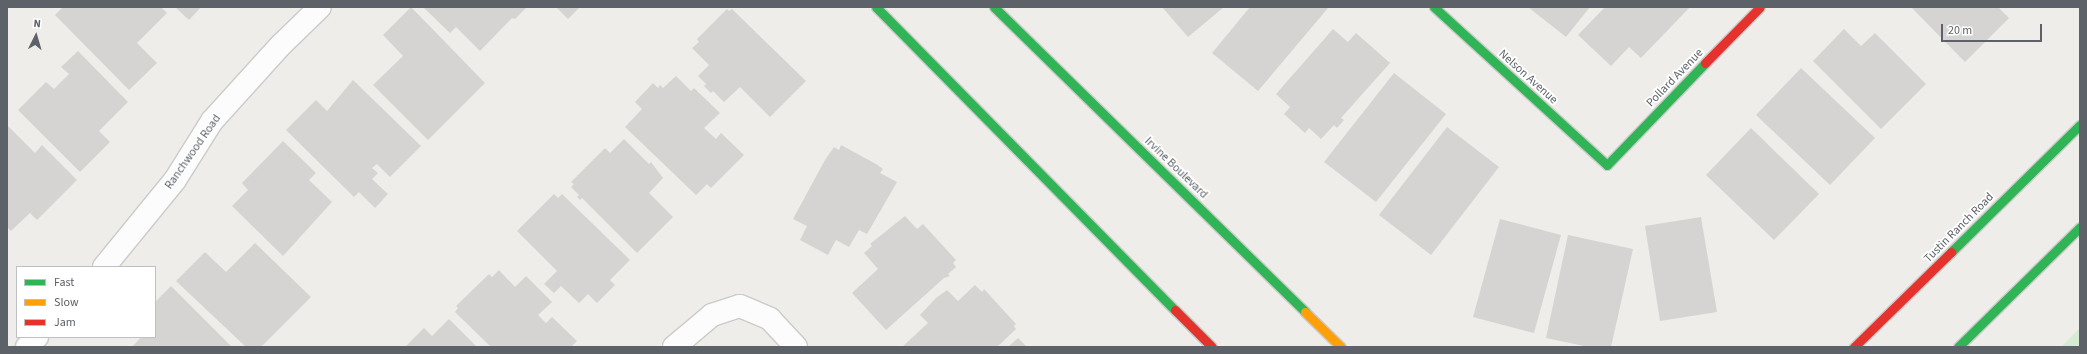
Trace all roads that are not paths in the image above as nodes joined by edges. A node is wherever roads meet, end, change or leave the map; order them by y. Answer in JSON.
{"nodes":[{"id":1,"x":320,"y":7,"type":"edge"},
{"id":2,"x":876,"y":7,"type":"edge"},
{"id":3,"x":994,"y":7,"type":"edge"},
{"id":4,"x":1434,"y":7,"type":"edge"},
{"id":5,"x":1760,"y":7,"type":"edge"},
{"id":6,"x":2080,"y":125,"type":"edge"},
{"id":7,"x":1607,"y":165,"type":"joint"},
{"id":8,"x":2080,"y":227,"type":"edge"},
{"id":9,"x":105,"y":266,"type":"edge"},
{"id":10,"x":36,"y":338,"type":"edge"},
{"id":11,"x":28,"y":347,"type":"edge"},
{"id":12,"x":674,"y":347,"type":"edge"},
{"id":13,"x":796,"y":347,"type":"edge"},
{"id":14,"x":1212,"y":347,"type":"edge"},
{"id":15,"x":1341,"y":347,"type":"edge"},
{"id":16,"x":1854,"y":347,"type":"edge"},
{"id":17,"x":1958,"y":347,"type":"edge"}],
"edges":[{"from":1,"to":9,"type":"street","name":"Ranchwood Road"},
{"from":2,"to":14,"type":"main road"},
{"from":3,"to":15,"type":"main road","name":"Irvine Boulevard"},
{"from":4,"to":7,"type":"main road","name":"Nelson Avenue"},
{"from":5,"to":7,"type":"main road","name":"Pollard Avenue"},
{"from":6,"to":16,"type":"main road","name":"Tustin Ranch Road"},
{"from":8,"to":17,"type":"main road"},
{"from":10,"to":11,"type":"street"},
{"from":12,"to":13,"type":"street"}]}
